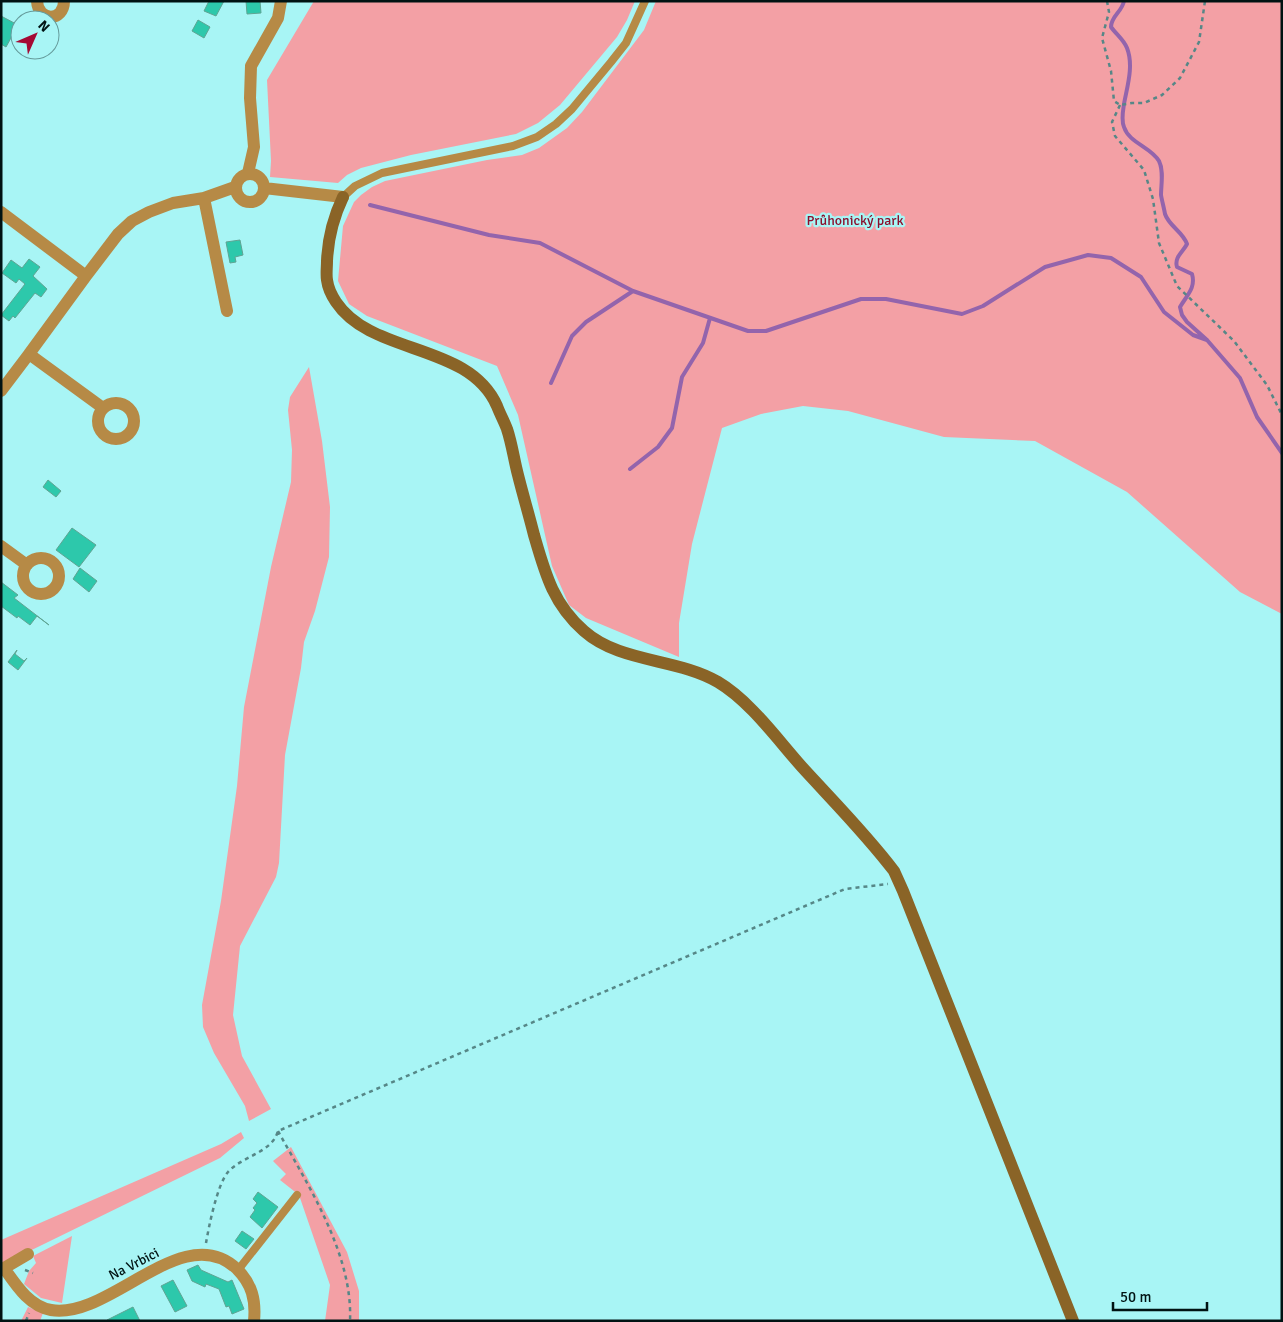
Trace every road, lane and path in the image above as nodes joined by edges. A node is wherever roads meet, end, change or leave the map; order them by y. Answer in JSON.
{"nodes":[{"id":1,"x":37,"y":1,"type":"edge"},
{"id":2,"x":64,"y":1,"type":"edge"},
{"id":3,"x":281,"y":1,"type":"edge"},
{"id":4,"x":645,"y":1,"type":"edge"},
{"id":5,"x":1107,"y":1,"type":"edge"},
{"id":6,"x":1205,"y":1,"type":"edge"},
{"id":7,"x":1120,"y":105,"type":"junction"},
{"id":8,"x":248,"y":173,"type":"junction"},
{"id":9,"x":235,"y":187,"type":"junction"},
{"id":10,"x":264,"y":188,"type":"junction"},
{"id":11,"x":343,"y":197,"type":"junction"},
{"id":12,"x":204,"y":198,"type":"junction"},
{"id":13,"x":1,"y":212,"type":"edge"},
{"id":14,"x":86,"y":276,"type":"junction"},
{"id":15,"x":227,"y":311,"type":"dead end"},
{"id":16,"x":29,"y":354,"type":"junction"},
{"id":17,"x":1,"y":391,"type":"edge"},
{"id":18,"x":103,"y":408,"type":"dead end"},
{"id":19,"x":1282,"y":415,"type":"edge"},
{"id":20,"x":1,"y":546,"type":"edge"},
{"id":21,"x":27,"y":565,"type":"dead end"},
{"id":22,"x":899,"y":881,"type":"junction"},
{"id":23,"x":278,"y":1130,"type":"junction"},
{"id":24,"x":296,"y":1195,"type":"dead end"},
{"id":25,"x":28,"y":1254,"type":"dead end"},
{"id":26,"x":203,"y":1254,"type":"junction"},
{"id":27,"x":3,"y":1269,"type":"edge"},
{"id":28,"x":24,"y":1269,"type":"dead end"},
{"id":29,"x":238,"y":1270,"type":"junction"},
{"id":30,"x":33,"y":1273,"type":"dead end"},
{"id":31,"x":254,"y":1321,"type":"edge"},
{"id":32,"x":350,"y":1321,"type":"edge"},
{"id":33,"x":1073,"y":1321,"type":"edge"}],
"edges":[{"from":1,"to":2,"type":"street"},
{"from":3,"to":8,"type":"street"},
{"from":4,"to":11,"type":"lane"},
{"from":5,"to":7,"type":"path"},
{"from":6,"to":7,"type":"path"},
{"from":7,"to":19,"type":"path"},
{"from":8,"to":9,"type":"street"},
{"from":8,"to":10,"type":"street"},
{"from":9,"to":10,"type":"street"},
{"from":9,"to":12,"type":"street"},
{"from":10,"to":11,"type":"street"},
{"from":11,"to":22,"type":"street"},
{"from":12,"to":14,"type":"street"},
{"from":12,"to":15,"type":"street"},
{"from":13,"to":14,"type":"street"},
{"from":14,"to":16,"type":"street"},
{"from":16,"to":17,"type":"street"},
{"from":16,"to":18,"type":"street"},
{"from":20,"to":21,"type":"street"},
{"from":22,"to":23,"type":"path"},
{"from":22,"to":33,"type":"street"},
{"from":23,"to":26,"type":"path"},
{"from":23,"to":32,"type":"path"},
{"from":24,"to":29,"type":"lane"},
{"from":25,"to":27,"type":"street"},
{"from":26,"to":27,"type":"street","name":"Na Vrbici"},
{"from":26,"to":29,"type":"street"},
{"from":28,"to":30,"type":"path"},
{"from":29,"to":31,"type":"street"}]}
